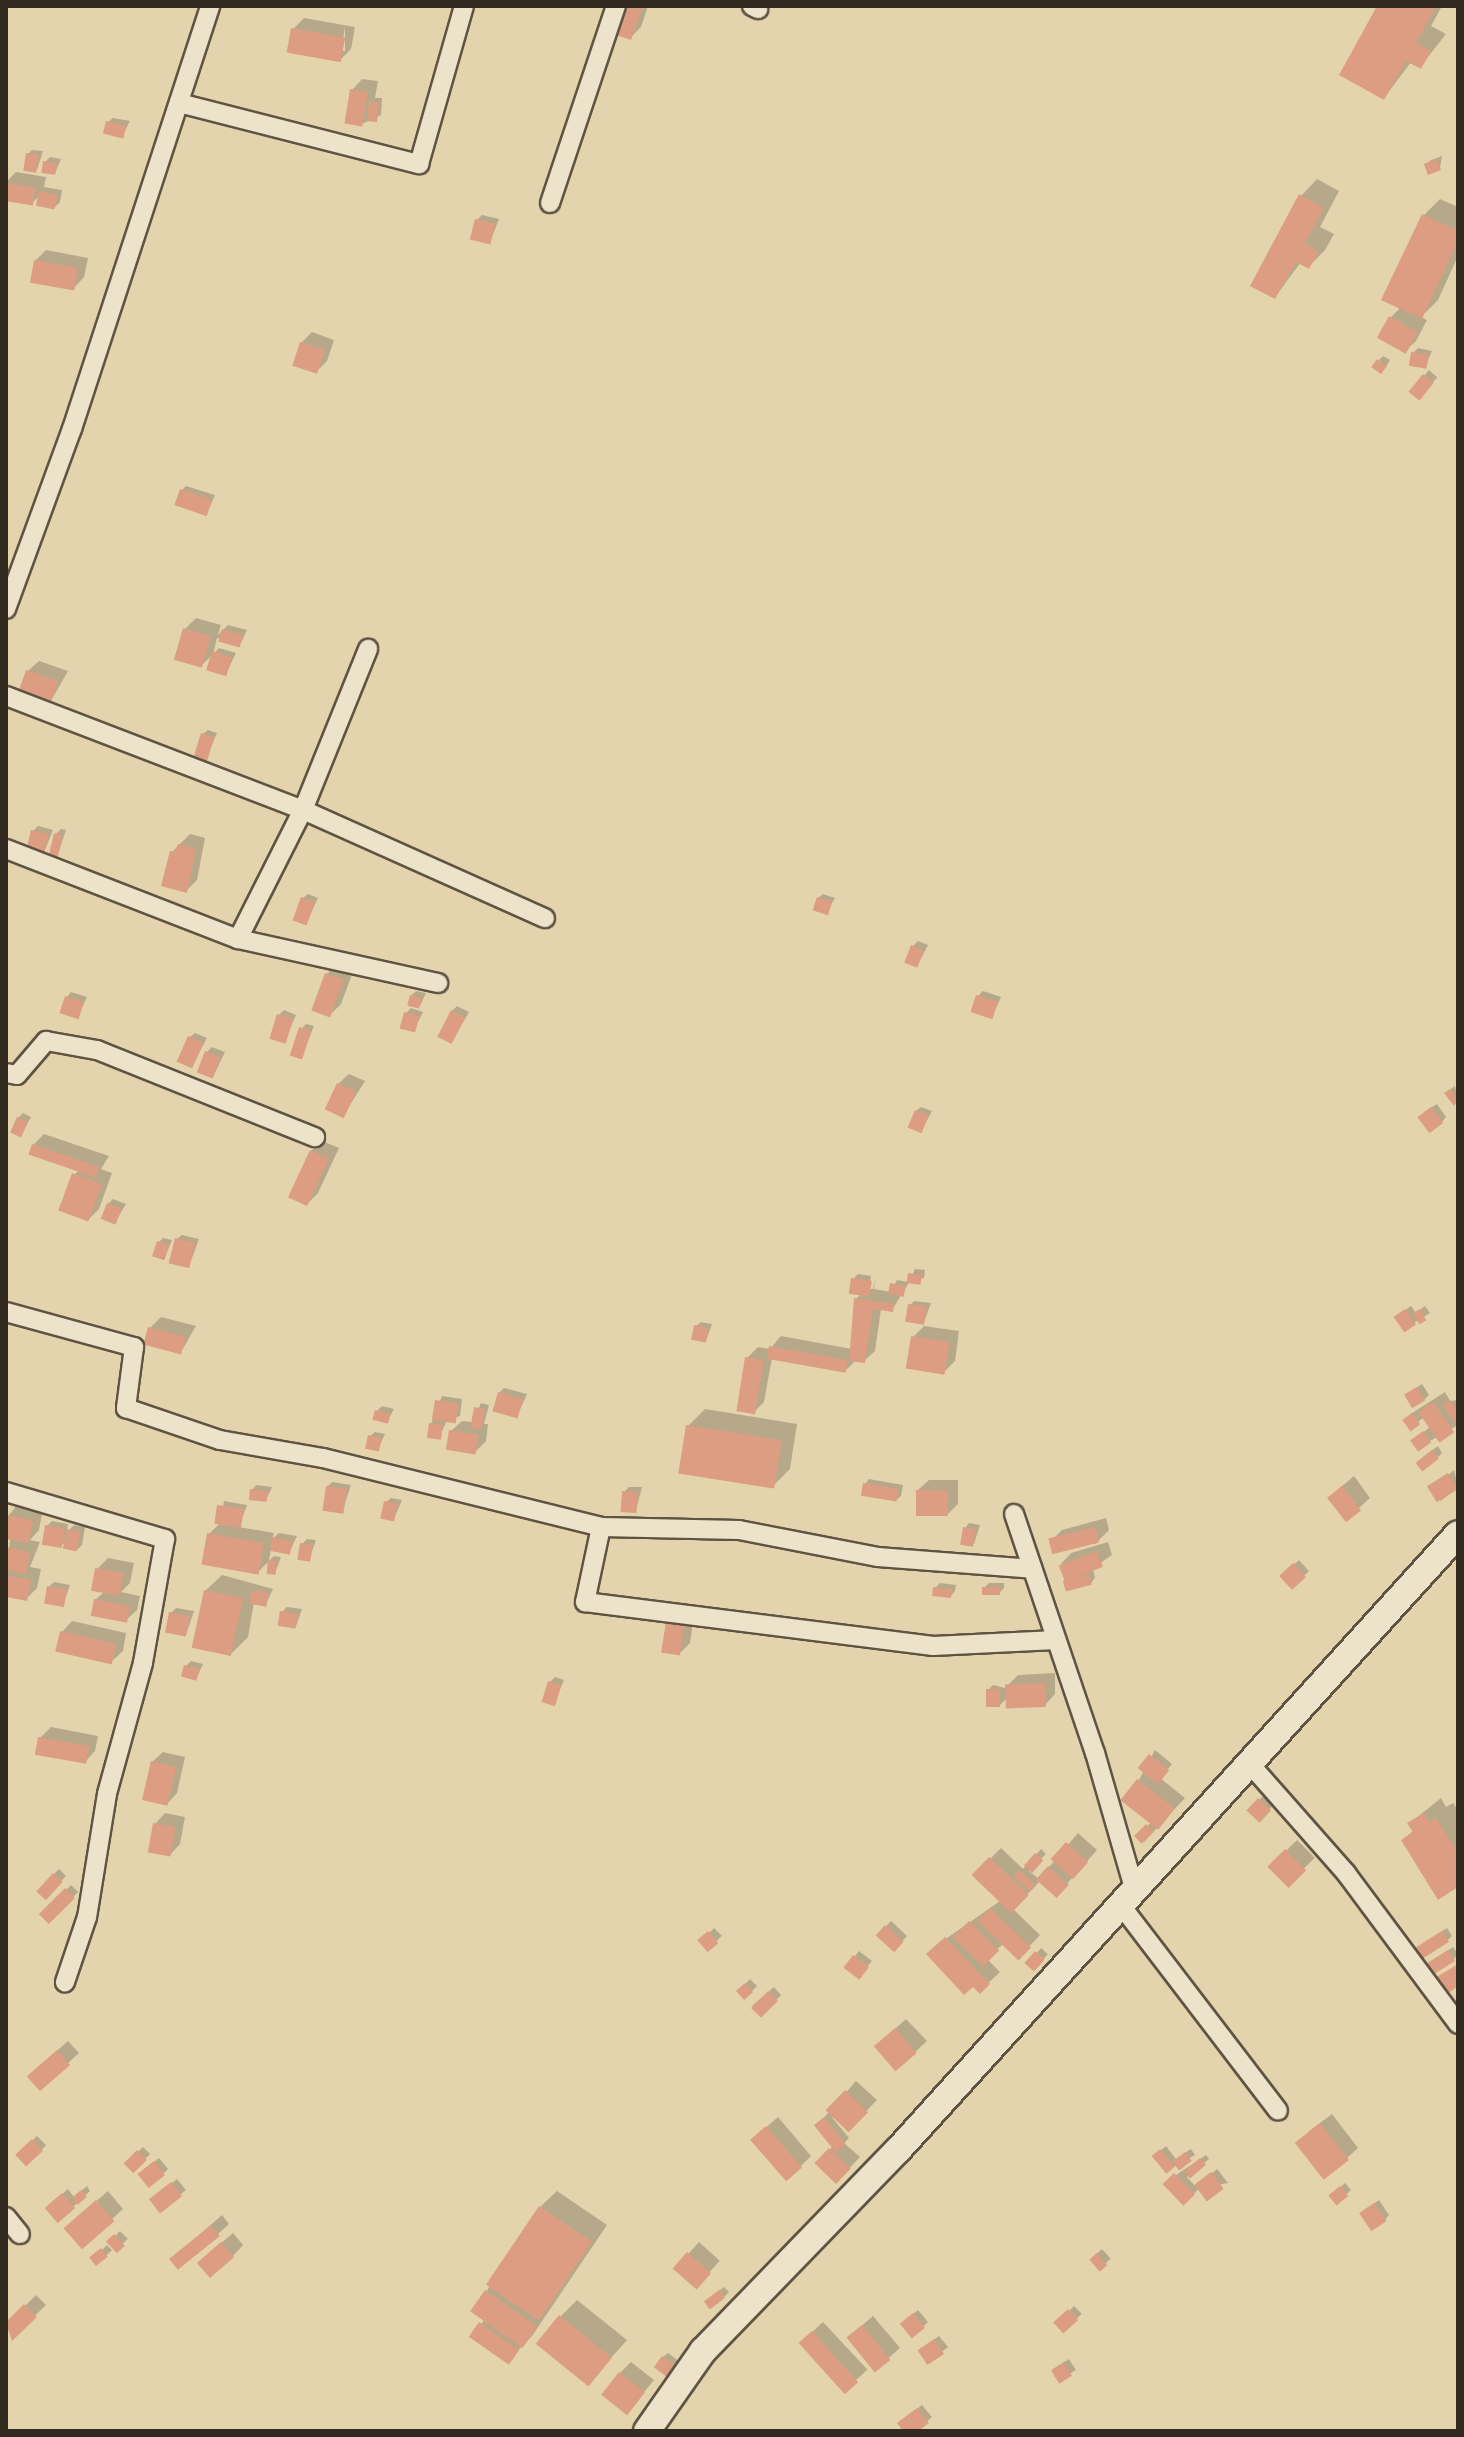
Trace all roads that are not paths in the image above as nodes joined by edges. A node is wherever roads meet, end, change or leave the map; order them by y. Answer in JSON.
{"nodes":[{"id":1,"x":210,"y":6,"type":"edge"},
{"id":2,"x":464,"y":6,"type":"edge"},
{"id":3,"x":616,"y":6,"type":"edge"},
{"id":4,"x":179,"y":103,"type":"junction"},
{"id":5,"x":550,"y":203,"type":"dead end"},
{"id":6,"x":6,"y":609,"type":"edge"},
{"id":7,"x":368,"y":649,"type":"dead end"},
{"id":8,"x":6,"y":696,"type":"edge"},
{"id":9,"x":303,"y":810,"type":"junction"},
{"id":10,"x":6,"y":849,"type":"edge"},
{"id":11,"x":545,"y":918,"type":"dead end"},
{"id":12,"x":238,"y":939,"type":"junction"},
{"id":13,"x":438,"y":983,"type":"dead end"},
{"id":14,"x":6,"y":1073,"type":"edge"},
{"id":15,"x":315,"y":1137,"type":"dead end"},
{"id":16,"x":6,"y":1312,"type":"edge"},
{"id":17,"x":6,"y":1492,"type":"edge"},
{"id":18,"x":1014,"y":1514,"type":"dead end"},
{"id":19,"x":601,"y":1527,"type":"junction"},
{"id":20,"x":1453,"y":1549,"type":"edge"},
{"id":21,"x":1033,"y":1569,"type":"junction"},
{"id":22,"x":1056,"y":1640,"type":"junction"},
{"id":23,"x":1249,"y":1763,"type":"junction"},
{"id":24,"x":1127,"y":1896,"type":"junction"},
{"id":25,"x":65,"y":1982,"type":"dead end"},
{"id":26,"x":1458,"y":2024,"type":"edge"},
{"id":27,"x":1278,"y":2111,"type":"dead end"},
{"id":28,"x":6,"y":2217,"type":"edge"},
{"id":29,"x":20,"y":2234,"type":"dead end"},
{"id":30,"x":647,"y":2431,"type":"edge"}],
"edges":[{"from":1,"to":4,"type":"street"},
{"from":2,"to":4,"type":"street"},
{"from":3,"to":5,"type":"street"},
{"from":4,"to":6,"type":"street"},
{"from":7,"to":9,"type":"street"},
{"from":8,"to":9,"type":"street"},
{"from":9,"to":11,"type":"street"},
{"from":9,"to":12,"type":"street"},
{"from":10,"to":12,"type":"street"},
{"from":12,"to":13,"type":"street"},
{"from":14,"to":15,"type":"street"},
{"from":16,"to":19,"type":"street"},
{"from":17,"to":25,"type":"street"},
{"from":18,"to":21,"type":"street"},
{"from":19,"to":21,"type":"street"},
{"from":19,"to":22,"type":"street"},
{"from":20,"to":23,"type":"street"},
{"from":21,"to":22,"type":"street"},
{"from":22,"to":24,"type":"street"},
{"from":23,"to":24,"type":"street"},
{"from":23,"to":26,"type":"street"},
{"from":24,"to":27,"type":"street"},
{"from":24,"to":30,"type":"street"},
{"from":28,"to":29,"type":"street"}]}
